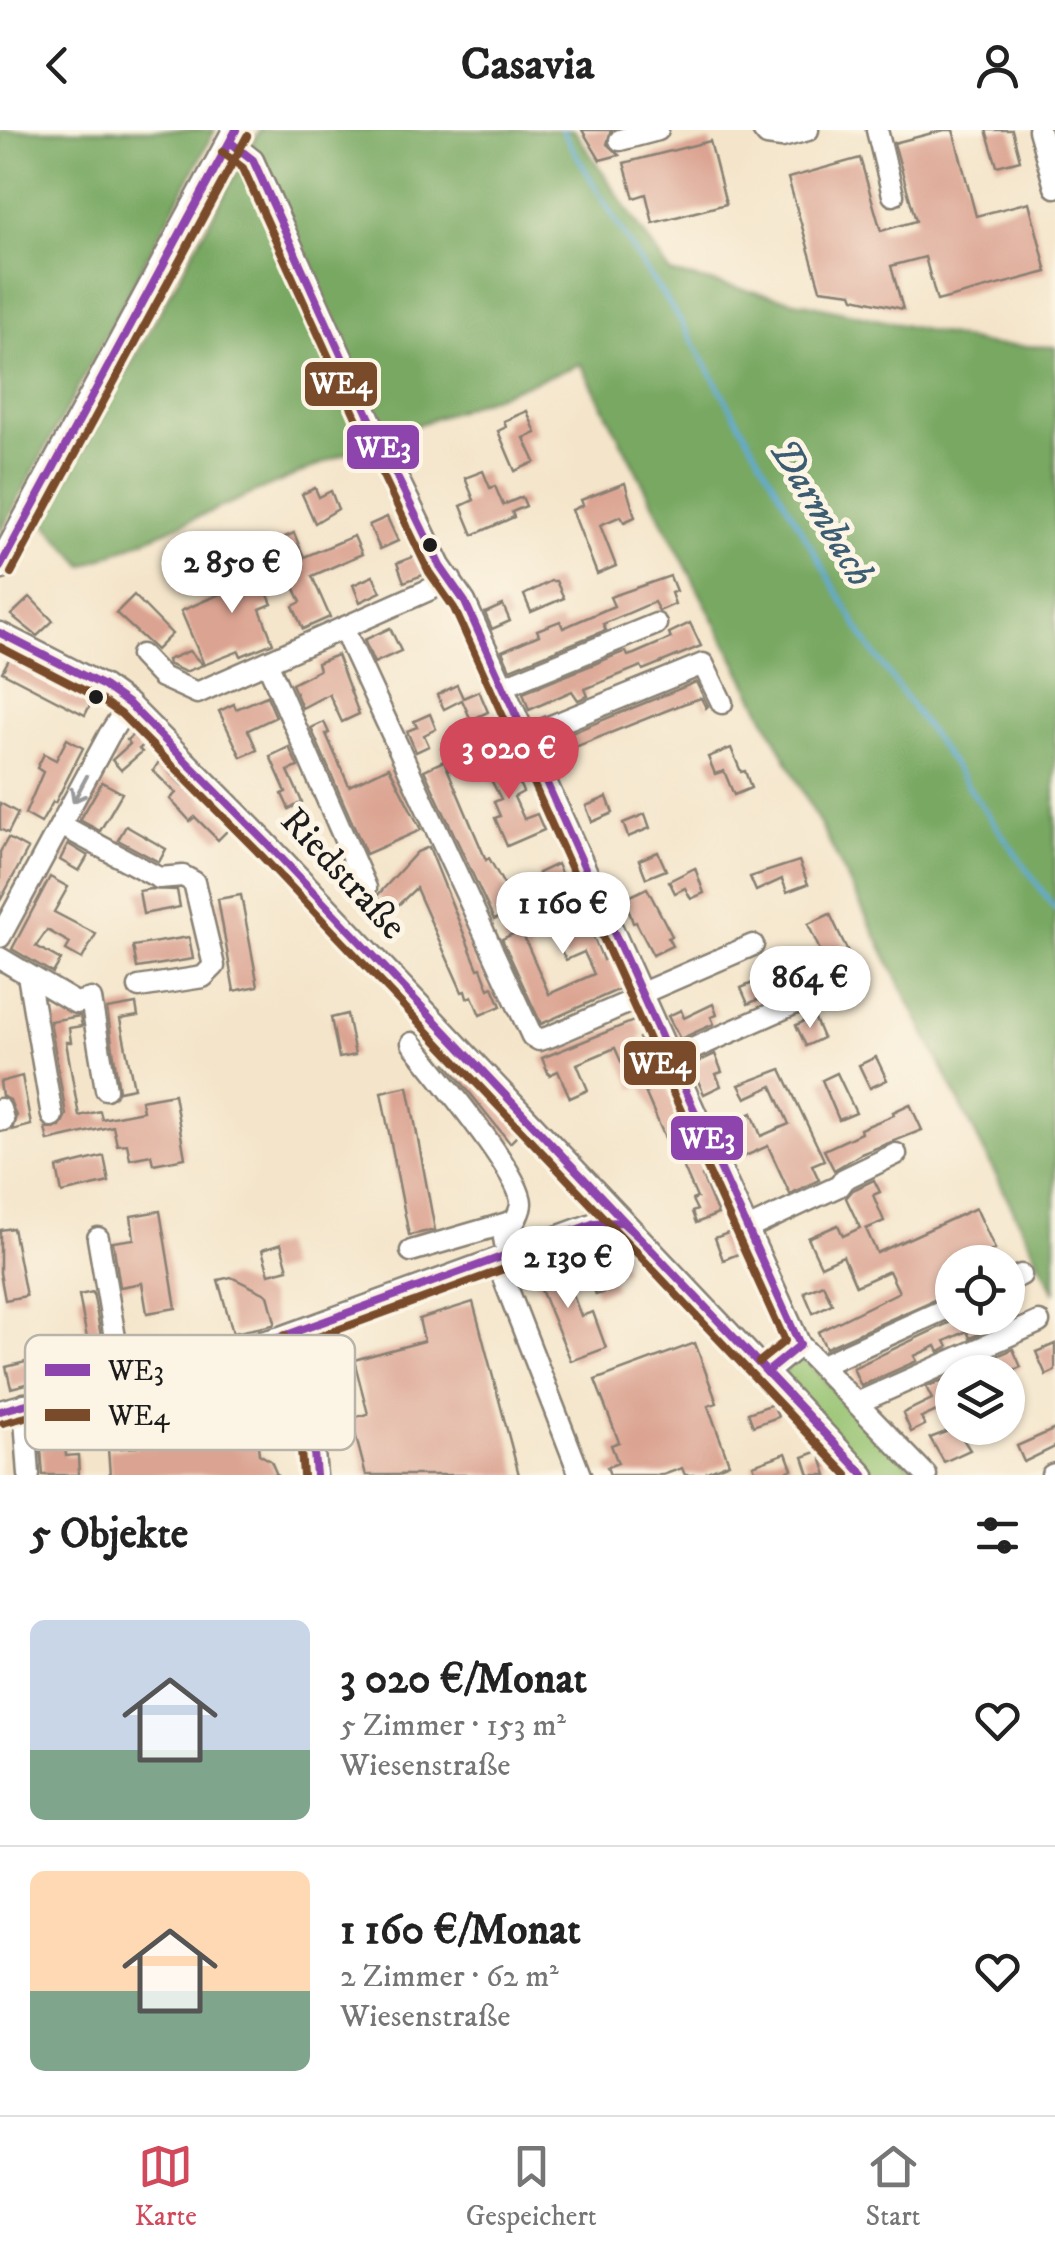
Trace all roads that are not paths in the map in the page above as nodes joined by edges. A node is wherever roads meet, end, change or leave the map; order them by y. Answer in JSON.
{"nodes":[{"id":1,"x":658,"y":130,"type":"edge"},
{"id":2,"x":763,"y":130,"type":"edge"},
{"id":3,"x":808,"y":130,"type":"edge"},
{"id":4,"x":877,"y":130,"type":"edge"},
{"id":5,"x":1039,"y":130,"type":"edge"},
{"id":6,"x":233,"y":136,"type":"edge"},
{"id":7,"x":620,"y":140,"type":"dead end"},
{"id":8,"x":1055,"y":187,"type":"edge"},
{"id":9,"x":893,"y":195,"type":"dead end"},
{"id":10,"x":4,"y":560,"type":"edge"},
{"id":11,"x":451,"y":580,"type":"junction"},
{"id":12,"x":656,"y":624,"type":"dead end"},
{"id":13,"x":343,"y":628,"type":"junction"},
{"id":14,"x":0,"y":632,"type":"edge"},
{"id":15,"x":141,"y":656,"type":"dead end"},
{"id":16,"x":266,"y":662,"type":"junction"},
{"id":17,"x":502,"y":687,"type":"junction"},
{"id":18,"x":129,"y":704,"type":"junction"},
{"id":19,"x":722,"y":704,"type":"dead end"},
{"id":20,"x":524,"y":737,"type":"junction"},
{"id":21,"x":61,"y":824,"type":"junction"},
{"id":22,"x":366,"y":888,"type":"dead end"},
{"id":23,"x":0,"y":937,"type":"edge"},
{"id":24,"x":753,"y":946,"type":"dead end"},
{"id":25,"x":0,"y":958,"type":"edge"},
{"id":26,"x":28,"y":975,"type":"junction"},
{"id":27,"x":140,"y":987,"type":"dead end"},
{"id":28,"x":814,"y":995,"type":"dead end"},
{"id":29,"x":640,"y":996,"type":"junction"},
{"id":30,"x":412,"y":1042,"type":"dead end"},
{"id":31,"x":670,"y":1059,"type":"junction"},
{"id":32,"x":106,"y":1089,"type":"dead end"},
{"id":33,"x":52,"y":1116,"type":"dead end"},
{"id":34,"x":896,"y":1154,"type":"dead end"},
{"id":35,"x":585,"y":1182,"type":"junction"},
{"id":36,"x":514,"y":1221,"type":"junction"},
{"id":37,"x":627,"y":1225,"type":"junction"},
{"id":38,"x":746,"y":1228,"type":"junction"},
{"id":39,"x":575,"y":1230,"type":"junction"},
{"id":40,"x":98,"y":1238,"type":"dead end"},
{"id":41,"x":410,"y":1251,"type":"dead end"},
{"id":42,"x":502,"y":1257,"type":"junction"},
{"id":43,"x":935,"y":1314,"type":"edge"},
{"id":44,"x":1039,"y":1322,"type":"dead end"},
{"id":45,"x":297,"y":1332,"type":"junction"},
{"id":46,"x":115,"y":1335,"type":"edge"},
{"id":47,"x":286,"y":1335,"type":"edge"},
{"id":48,"x":298,"y":1335,"type":"edge"},
{"id":49,"x":800,"y":1344,"type":"junction"},
{"id":50,"x":822,"y":1366,"type":"junction"},
{"id":51,"x":767,"y":1372,"type":"junction"},
{"id":52,"x":24,"y":1404,"type":"joint"},
{"id":53,"x":857,"y":1404,"type":"junction"},
{"id":54,"x":0,"y":1411,"type":"edge"},
{"id":55,"x":25,"y":1418,"type":"edge"},
{"id":56,"x":27,"y":1450,"type":"edge"},
{"id":57,"x":314,"y":1450,"type":"edge"},
{"id":58,"x":29,"y":1475,"type":"edge"},
{"id":59,"x":316,"y":1475,"type":"edge"},
{"id":60,"x":580,"y":1475,"type":"edge"},
{"id":61,"x":864,"y":1475,"type":"edge"},
{"id":62,"x":926,"y":1475,"type":"edge"}],
"edges":[{"from":1,"to":7,"type":"street"},
{"from":2,"to":3,"type":"street"},
{"from":4,"to":9,"type":"street"},
{"from":5,"to":8,"type":"street"},
{"from":6,"to":10,"type":"main road"},
{"from":6,"to":11,"type":"street"},
{"from":11,"to":13,"type":"street"},
{"from":11,"to":17,"type":"street"},
{"from":12,"to":17,"type":"street"},
{"from":13,"to":16,"type":"street"},
{"from":13,"to":29,"type":"street"},
{"from":14,"to":18,"type":"street","name":"Riedstraße"},
{"from":15,"to":16,"type":"street"},
{"from":16,"to":22,"type":"street"},
{"from":17,"to":20,"type":"street"},
{"from":18,"to":21,"type":"street","one_way":true},
{"from":18,"to":35,"type":"street","name":"Riedstraße"},
{"from":19,"to":20,"type":"street"},
{"from":20,"to":29,"type":"street"},
{"from":21,"to":23,"type":"street"},
{"from":21,"to":27,"type":"street"},
{"from":24,"to":29,"type":"street"},
{"from":25,"to":26,"type":"street"},
{"from":26,"to":32,"type":"street"},
{"from":26,"to":33,"type":"street"},
{"from":28,"to":31,"type":"street"},
{"from":29,"to":31,"type":"street"},
{"from":30,"to":36,"type":"street"},
{"from":31,"to":38,"type":"street"},
{"from":34,"to":38,"type":"street"},
{"from":35,"to":37,"type":"street","name":"Riedstraße"},
{"from":35,"to":39,"type":"street"},
{"from":36,"to":41,"type":"street"},
{"from":36,"to":42,"type":"street"},
{"from":37,"to":39,"type":"street"},
{"from":37,"to":51,"type":"street","name":"Riedstraße"},
{"from":38,"to":49,"type":"street"},
{"from":39,"to":42,"type":"street"},
{"from":40,"to":46,"type":"street"},
{"from":42,"to":45,"type":"street"},
{"from":42,"to":60,"type":"street"},
{"from":43,"to":50,"type":"street"},
{"from":44,"to":53,"type":"street"},
{"from":45,"to":47,"type":"street"},
{"from":45,"to":48,"type":"street"},
{"from":49,"to":50,"type":"street"},
{"from":49,"to":51,"type":"street"},
{"from":50,"to":53,"type":"street"},
{"from":51,"to":61,"type":"street","name":"Riedstraße"},
{"from":52,"to":54,"type":"street"},
{"from":52,"to":55,"type":"street"},
{"from":53,"to":62,"type":"street"},
{"from":56,"to":58,"type":"street"},
{"from":57,"to":59,"type":"street"}]}
